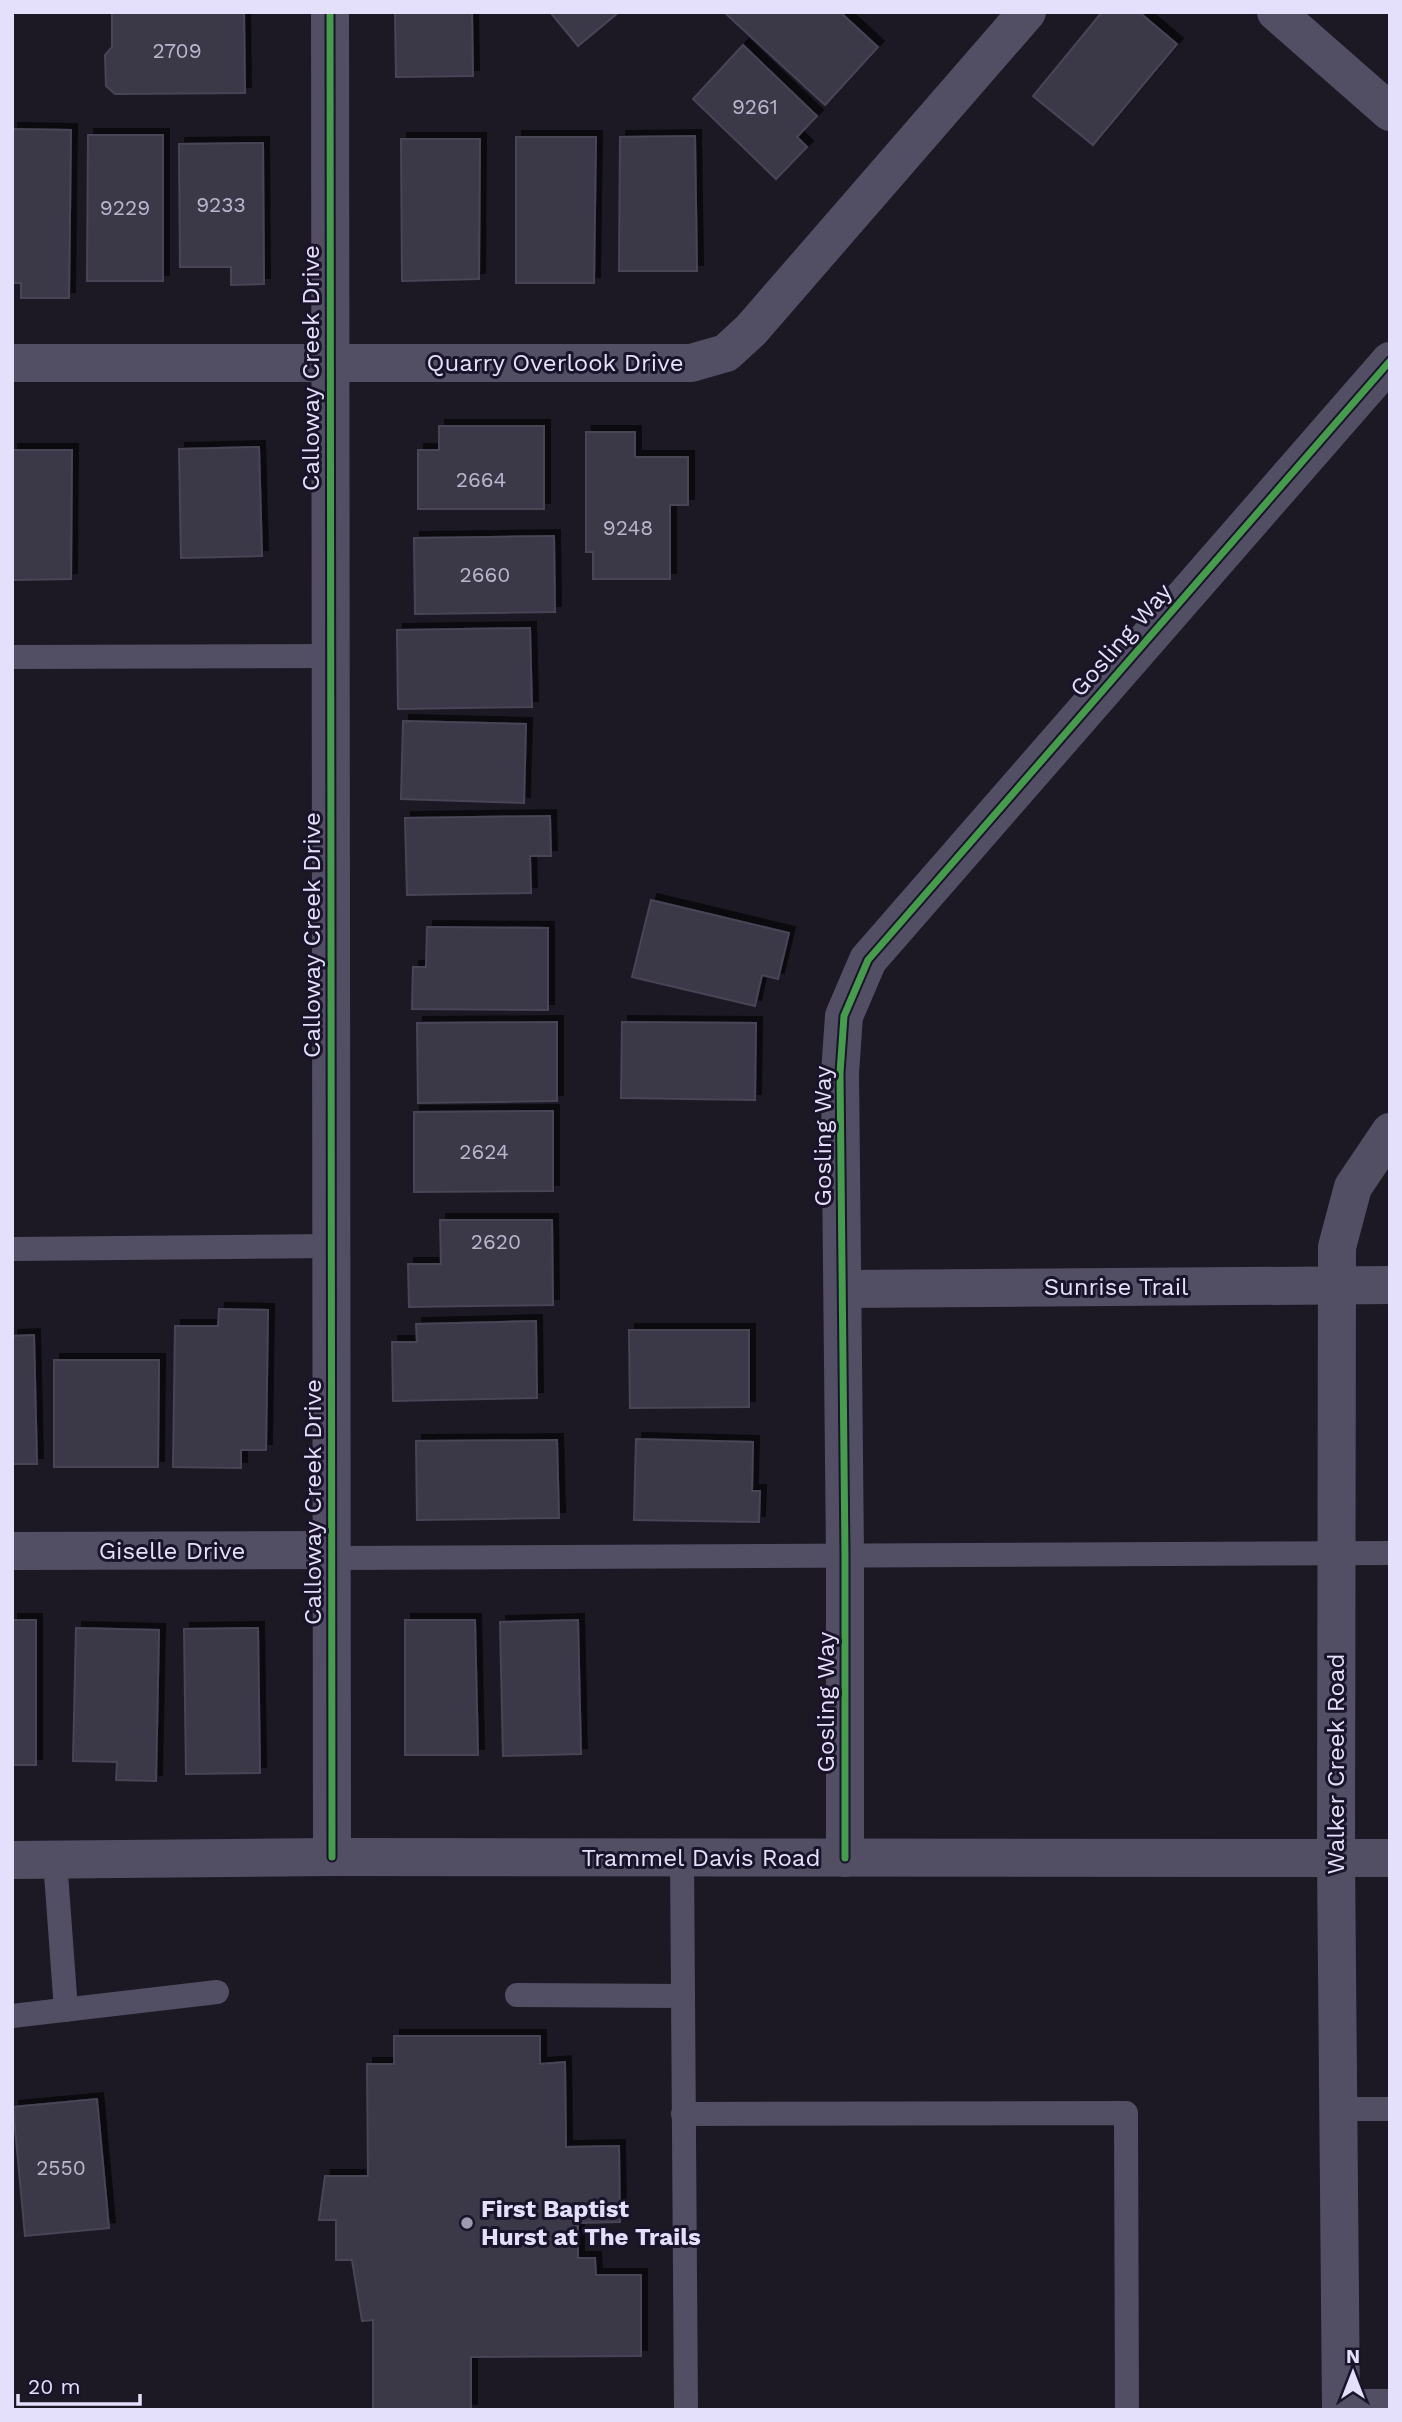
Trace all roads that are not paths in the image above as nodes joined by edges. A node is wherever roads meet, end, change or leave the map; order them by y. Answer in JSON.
{"nodes":[{"id":1,"x":330,"y":12,"type":"edge"},
{"id":2,"x":1027,"y":12,"type":"edge"},
{"id":3,"x":1276,"y":12,"type":"edge"},
{"id":4,"x":1390,"y":112,"type":"edge"},
{"id":5,"x":1390,"y":361,"type":"edge"},
{"id":6,"x":12,"y":363,"type":"edge"},
{"id":7,"x":331,"y":364,"type":"junction"},
{"id":8,"x":331,"y":656,"type":"junction"},
{"id":9,"x":12,"y":657,"type":"edge"},
{"id":10,"x":1390,"y":1132,"type":"edge"},
{"id":11,"x":332,"y":1246,"type":"junction"},
{"id":12,"x":12,"y":1249,"type":"edge"},
{"id":13,"x":1390,"y":1284,"type":"edge"},
{"id":14,"x":1338,"y":1285,"type":"junction"},
{"id":15,"x":843,"y":1289,"type":"junction"},
{"id":16,"x":12,"y":1551,"type":"edge"},
{"id":17,"x":1390,"y":1553,"type":"edge"},
{"id":18,"x":332,"y":1554,"type":"junction"},
{"id":19,"x":1337,"y":1554,"type":"junction"},
{"id":20,"x":845,"y":1555,"type":"junction"},
{"id":21,"x":332,"y":1857,"type":"junction"},
{"id":22,"x":682,"y":1858,"type":"junction"},
{"id":23,"x":845,"y":1858,"type":"junction"},
{"id":24,"x":1390,"y":1858,"type":"edge"},
{"id":25,"x":1336,"y":1859,"type":"junction"},
{"id":26,"x":12,"y":1860,"type":"edge"},
{"id":27,"x":55,"y":1860,"type":"junction"},
{"id":28,"x":217,"y":1992,"type":"dead end"},
{"id":29,"x":517,"y":1995,"type":"dead end"},
{"id":30,"x":683,"y":1996,"type":"junction"},
{"id":31,"x":66,"y":2010,"type":"junction"},
{"id":32,"x":12,"y":2016,"type":"edge"},
{"id":33,"x":1338,"y":2109,"type":"junction"},
{"id":34,"x":1390,"y":2109,"type":"edge"},
{"id":35,"x":683,"y":2114,"type":"junction"},
{"id":36,"x":1390,"y":2408,"type":"edge"},
{"id":37,"x":1341,"y":2409,"type":"edge"},
{"id":38,"x":686,"y":2410,"type":"edge"},
{"id":39,"x":1127,"y":2410,"type":"edge"}],
"edges":[{"from":1,"to":7,"type":"street","name":"Calloway Creek Drive"},
{"from":2,"to":7,"type":"street","name":"Quarry Overlook Drive"},
{"from":3,"to":4,"type":"street"},
{"from":5,"to":15,"type":"street","name":"Gosling Way"},
{"from":6,"to":7,"type":"street","name":"Quarry Overlook Drive"},
{"from":7,"to":8,"type":"street","name":"Calloway Creek Drive"},
{"from":8,"to":9,"type":"lane"},
{"from":8,"to":11,"type":"street","name":"Calloway Creek Drive"},
{"from":10,"to":14,"type":"street","name":"Walker Creek Road"},
{"from":11,"to":12,"type":"lane"},
{"from":11,"to":18,"type":"street","name":"Calloway Creek Drive"},
{"from":13,"to":14,"type":"street","name":"Sunrise Trail"},
{"from":14,"to":15,"type":"street","name":"Sunrise Trail"},
{"from":14,"to":19,"type":"street","name":"Walker Creek Road"},
{"from":15,"to":20,"type":"street","name":"Gosling Way"},
{"from":16,"to":18,"type":"street","name":"Giselle Drive"},
{"from":17,"to":19,"type":"lane"},
{"from":18,"to":20,"type":"lane"},
{"from":18,"to":21,"type":"street","name":"Calloway Creek Drive"},
{"from":19,"to":20,"type":"lane"},
{"from":19,"to":25,"type":"street","name":"Walker Creek Road"},
{"from":20,"to":23,"type":"street","name":"Gosling Way"},
{"from":21,"to":22,"type":"street","name":"Trammel Davis Road"},
{"from":21,"to":27,"type":"street","name":"Trammel Davis Road"},
{"from":22,"to":23,"type":"street","name":"Trammel Davis Road"},
{"from":22,"to":30,"type":"lane"},
{"from":23,"to":25,"type":"street","name":"Trammel Davis Road"},
{"from":24,"to":25,"type":"street","name":"Trammel Davis Road"},
{"from":25,"to":33,"type":"street","name":"Walker Creek Road"},
{"from":26,"to":27,"type":"street","name":"Trammel Davis Road"},
{"from":27,"to":31,"type":"lane"},
{"from":28,"to":31,"type":"lane"},
{"from":29,"to":30,"type":"lane"},
{"from":30,"to":35,"type":"lane"},
{"from":31,"to":32,"type":"lane"},
{"from":33,"to":34,"type":"lane"},
{"from":33,"to":37,"type":"street","name":"Walker Creek Road"},
{"from":35,"to":38,"type":"lane"},
{"from":35,"to":39,"type":"lane"},
{"from":36,"to":37,"type":"street"}]}
